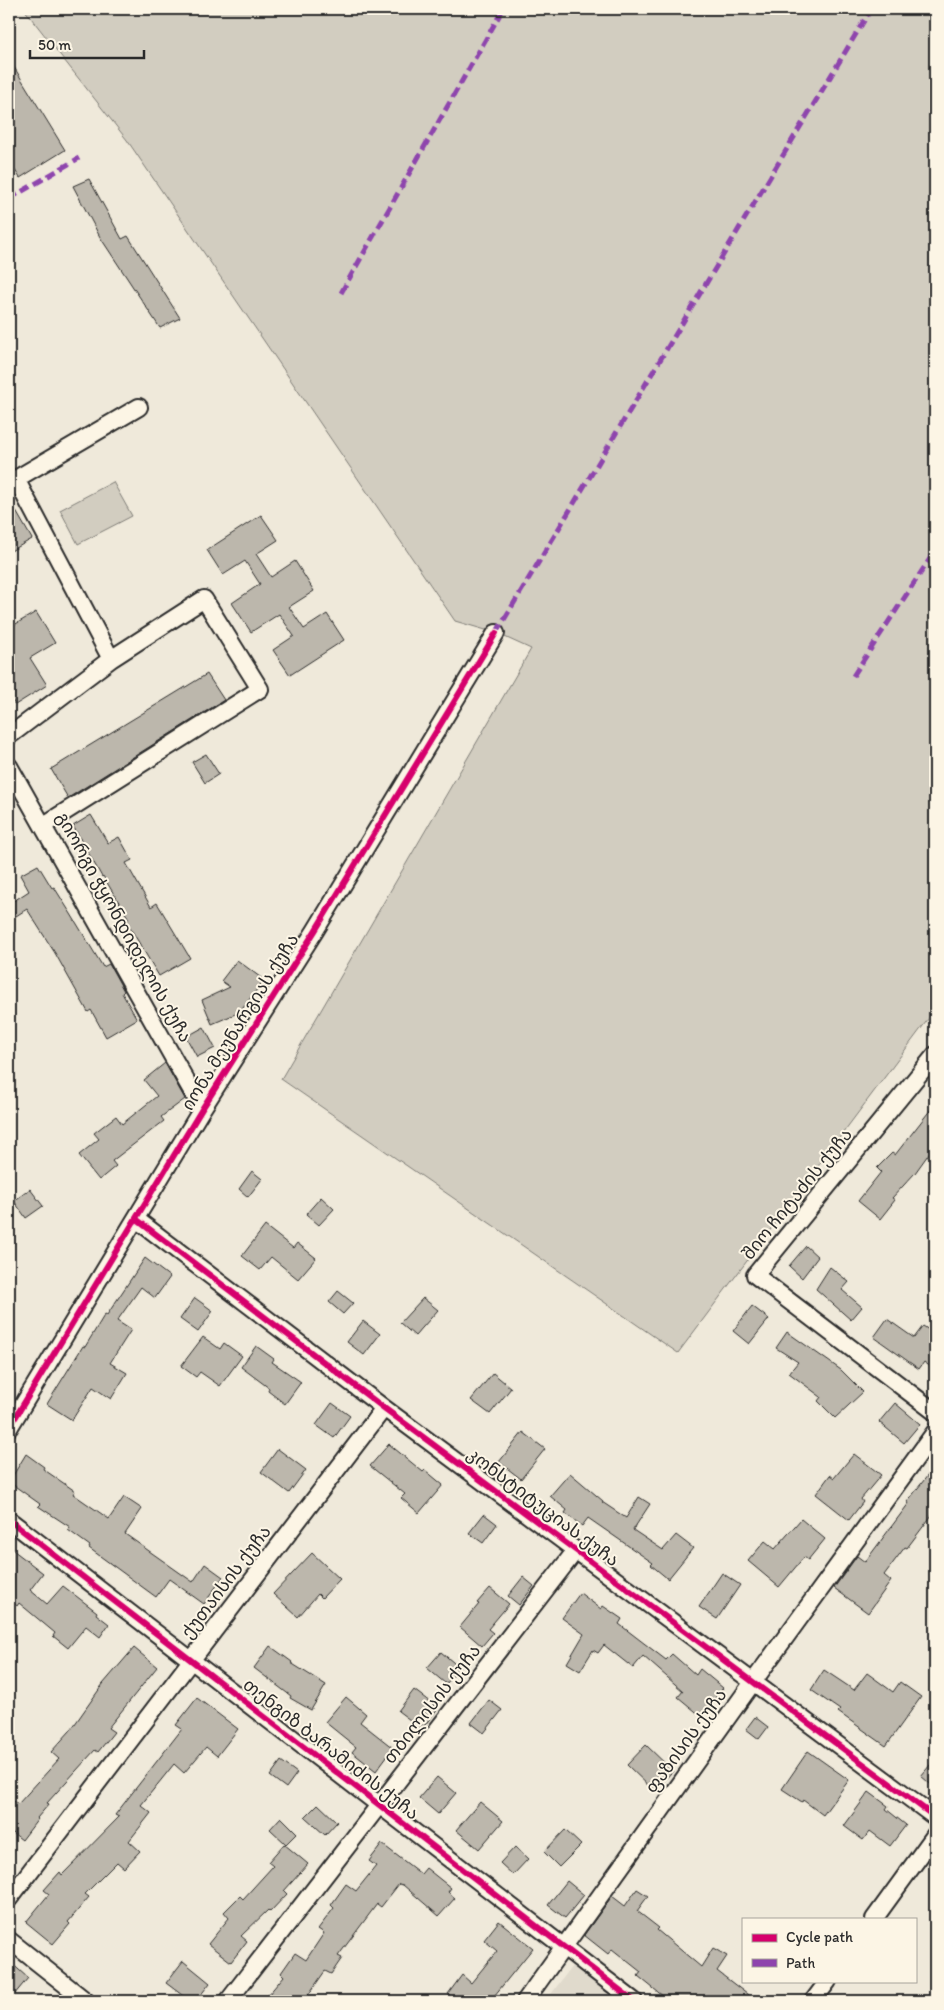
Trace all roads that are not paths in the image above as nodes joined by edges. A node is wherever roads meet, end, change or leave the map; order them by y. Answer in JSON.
{"nodes":[{"id":1,"x":139,"y":407,"type":"dead end"},
{"id":2,"x":12,"y":481,"type":"edge"},
{"id":3,"x":496,"y":633,"type":"dead end"},
{"id":4,"x":111,"y":658,"type":"junction"},
{"id":5,"x":9,"y":736,"type":"edge"},
{"id":6,"x":9,"y":766,"type":"edge"},
{"id":7,"x":44,"y":825,"type":"junction"},
{"id":8,"x":935,"y":1055,"type":"edge"},
{"id":9,"x":202,"y":1109,"type":"junction"},
{"id":10,"x":136,"y":1219,"type":"junction"},
{"id":11,"x":384,"y":1408,"type":"junction"},
{"id":12,"x":935,"y":1412,"type":"edge"},
{"id":13,"x":9,"y":1428,"type":"edge"},
{"id":14,"x":935,"y":1432,"type":"edge"},
{"id":15,"x":9,"y":1520,"type":"edge"},
{"id":16,"x":576,"y":1550,"type":"junction"},
{"id":17,"x":191,"y":1660,"type":"junction"},
{"id":18,"x":753,"y":1682,"type":"junction"},
{"id":19,"x":379,"y":1805,"type":"junction"},
{"id":20,"x":935,"y":1817,"type":"edge"},
{"id":21,"x":935,"y":1835,"type":"edge"},
{"id":22,"x":9,"y":1899,"type":"edge"},
{"id":23,"x":875,"y":1918,"type":"edge"},
{"id":24,"x":9,"y":1940,"type":"edge"},
{"id":25,"x":562,"y":1947,"type":"junction"},
{"id":26,"x":827,"y":1982,"type":"edge"},
{"id":27,"x":86,"y":2001,"type":"edge"},
{"id":28,"x":228,"y":2001,"type":"edge"},
{"id":29,"x":524,"y":2001,"type":"edge"},
{"id":30,"x":634,"y":2001,"type":"edge"},
{"id":31,"x":813,"y":2001,"type":"edge"}],
"edges":[{"from":1,"to":2,"type":"street"},
{"from":2,"to":4,"type":"street"},
{"from":3,"to":9,"type":"street","name":"იონა მეუნარგიას ქუჩა"},
{"from":4,"to":5,"type":"street"},
{"from":4,"to":7,"type":"street"},
{"from":6,"to":7,"type":"street","name":"გიორგი ჭყონდიდელის ქუჩა"},
{"from":7,"to":9,"type":"street","name":"გიორგი ჭყონდიდელის ქუჩა"},
{"from":8,"to":12,"type":"street","name":"შიო ჩიტაძის ქუჩა"},
{"from":9,"to":10,"type":"street","name":"იონა მეუნარგიას ქუჩა"},
{"from":10,"to":11,"type":"street","name":"კონსტიტუციას ქუჩა"},
{"from":10,"to":13,"type":"street","name":"იონა მეუნარგიას ქუჩა"},
{"from":11,"to":16,"type":"street","name":"კონსტიტუციას ქუჩა"},
{"from":11,"to":17,"type":"street","name":"ქუთაისის ქუჩა"},
{"from":14,"to":18,"type":"street","name":"ფაზისის ქუჩა"},
{"from":15,"to":17,"type":"street","name":"თენგიზ ბარამიძის ქუჩა"},
{"from":16,"to":18,"type":"street","name":"კონსტიტუციას ქუჩა"},
{"from":16,"to":19,"type":"street","name":"თბილისის ქუჩა"},
{"from":17,"to":19,"type":"street","name":"თენგიზ ბარამიძის ქუჩა"},
{"from":17,"to":22,"type":"street","name":"ქუთაისის ქუჩა"},
{"from":18,"to":20,"type":"street","name":"კონსტიტუციას ქუჩა"},
{"from":18,"to":25,"type":"street","name":"ფაზისის ქუჩა"},
{"from":19,"to":25,"type":"street","name":"თენგიზ ბარამიძის ქუჩა"},
{"from":19,"to":28,"type":"street","name":"თბილისის ქუჩა"},
{"from":21,"to":23,"type":"street"},
{"from":24,"to":27,"type":"street"},
{"from":25,"to":29,"type":"street","name":"ფაზისის ქუჩა"},
{"from":25,"to":30,"type":"street","name":"თენგიზ ბარამიძის ქუჩა"},
{"from":26,"to":31,"type":"street"}]}
